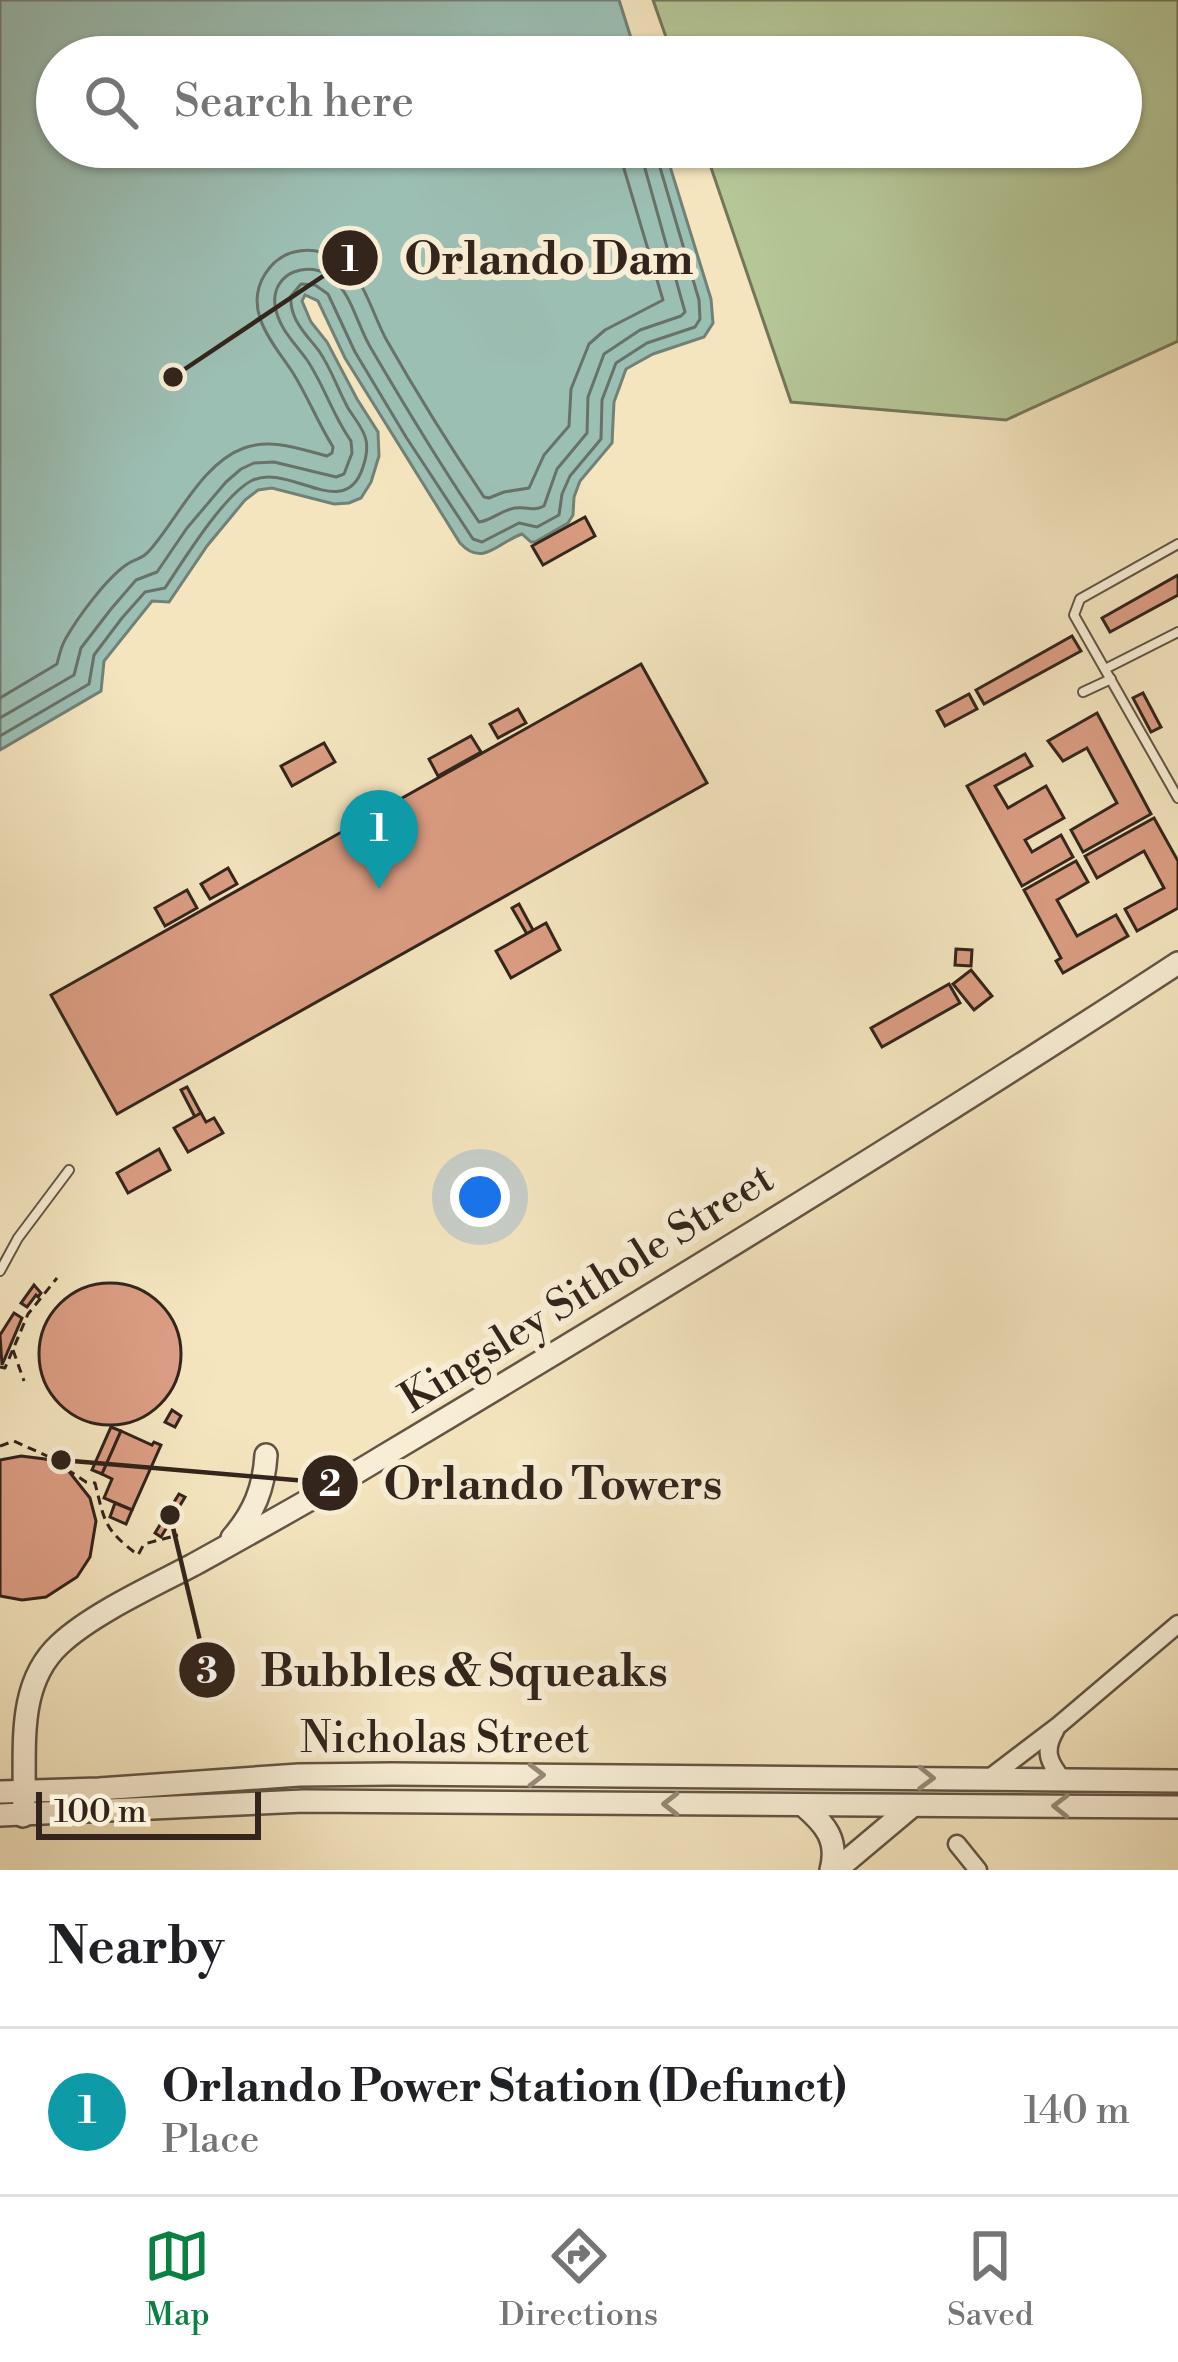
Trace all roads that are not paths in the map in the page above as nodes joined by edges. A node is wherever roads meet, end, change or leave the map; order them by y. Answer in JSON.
{"nodes":[{"id":1,"x":1178,"y":544,"type":"edge"},
{"id":2,"x":1178,"y":632,"type":"edge"},
{"id":3,"x":1105,"y":669,"type":"junction"},
{"id":4,"x":1111,"y":679,"type":"junction"},
{"id":5,"x":1083,"y":692,"type":"dead end"},
{"id":6,"x":1178,"y":772,"type":"edge"},
{"id":7,"x":1168,"y":780,"type":"junction"},
{"id":8,"x":1178,"y":798,"type":"edge"},
{"id":9,"x":1178,"y":963,"type":"edge"},
{"id":10,"x":69,"y":1170,"type":"dead end"},
{"id":11,"x":0,"y":1271,"type":"edge"},
{"id":12,"x":266,"y":1455,"type":"dead end"},
{"id":13,"x":224,"y":1547,"type":"junction"},
{"id":14,"x":1178,"y":1624,"type":"edge"},
{"id":15,"x":1059,"y":1725,"type":"junction"},
{"id":16,"x":988,"y":1779,"type":"junction"},
{"id":17,"x":1063,"y":1780,"type":"junction"},
{"id":18,"x":1178,"y":1780,"type":"edge"},
{"id":19,"x":0,"y":1792,"type":"edge"},
{"id":20,"x":25,"y":1792,"type":"junction"},
{"id":21,"x":804,"y":1806,"type":"junction"},
{"id":22,"x":911,"y":1807,"type":"junction"},
{"id":23,"x":1178,"y":1807,"type":"edge"},
{"id":24,"x":11,"y":1816,"type":"edge"},
{"id":25,"x":957,"y":1844,"type":"dead end"},
{"id":26,"x":834,"y":1870,"type":"edge"},
{"id":27,"x":978,"y":1870,"type":"edge"}],
"edges":[{"from":1,"to":3,"type":"lane"},
{"from":2,"to":3,"type":"lane"},
{"from":3,"to":4,"type":"lane"},
{"from":4,"to":5,"type":"lane"},
{"from":4,"to":7,"type":"lane"},
{"from":6,"to":7,"type":"lane"},
{"from":7,"to":8,"type":"lane"},
{"from":9,"to":13,"type":"street","name":"Kingsley Sithole Street"},
{"from":10,"to":11,"type":"lane"},
{"from":12,"to":13,"type":"street"},
{"from":13,"to":20,"type":"street","name":"Kingsley Sithole Street"},
{"from":14,"to":15,"type":"street"},
{"from":15,"to":16,"type":"street"},
{"from":15,"to":17,"type":"street"},
{"from":16,"to":17,"type":"street","name":"Nicholas Street"},
{"from":20,"to":16,"type":"street","name":"Nicholas Street","one_way":true},
{"from":17,"to":18,"type":"street","name":"Nicholas Street"},
{"from":19,"to":20,"type":"street","name":"Nicholas Street"},
{"from":20,"to":24,"type":"street","name":"Kingsley Sithole Street"},
{"from":21,"to":22,"type":"street","name":"Nicholas Street"},
{"from":21,"to":24,"type":"street","name":"Nicholas Street","one_way":true},
{"from":21,"to":26,"type":"street"},
{"from":23,"to":22,"type":"street","name":"Nicholas Street","one_way":true},
{"from":22,"to":26,"type":"street"},
{"from":25,"to":27,"type":"street"}]}
